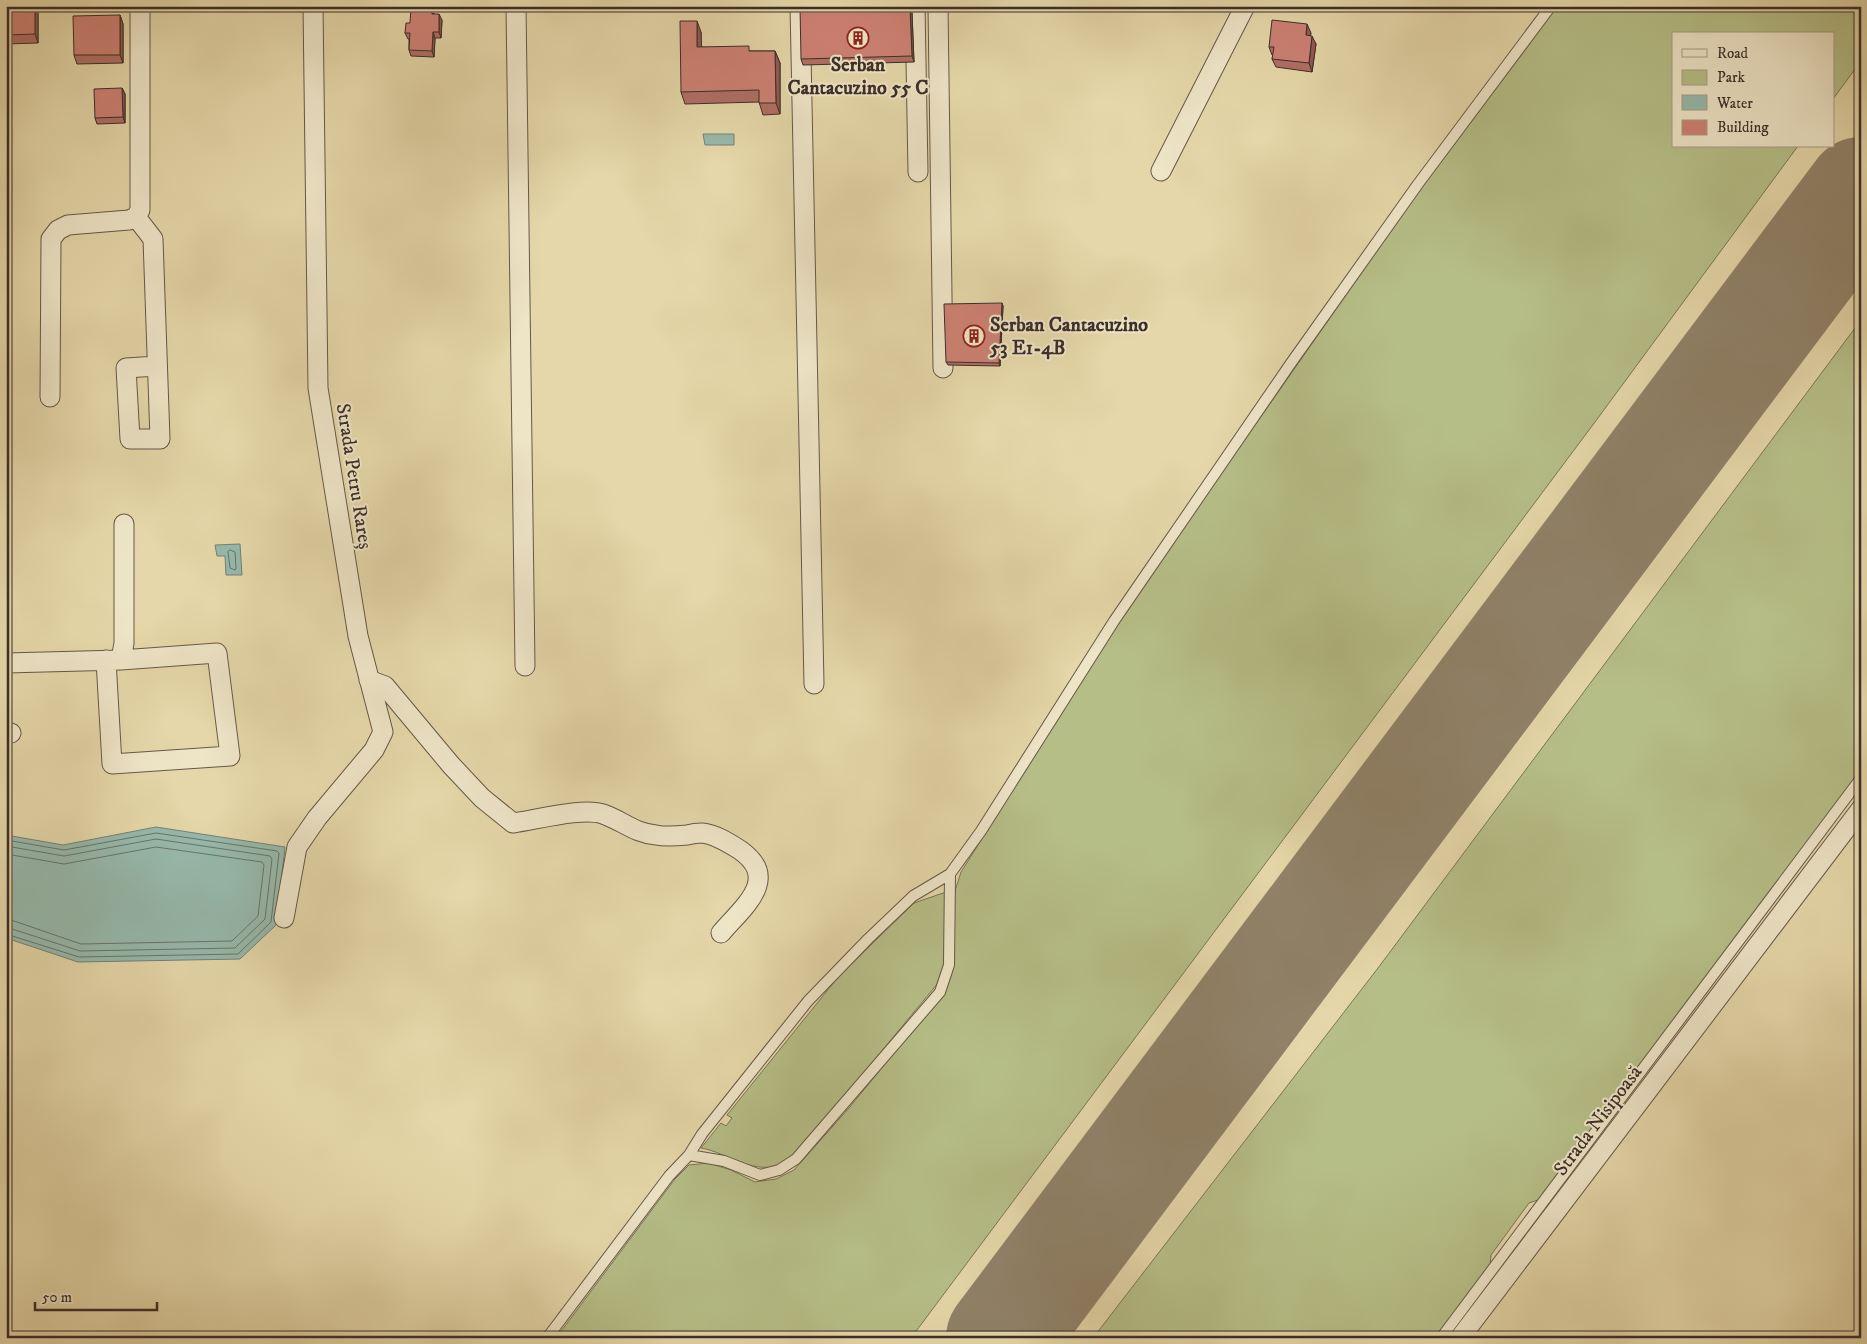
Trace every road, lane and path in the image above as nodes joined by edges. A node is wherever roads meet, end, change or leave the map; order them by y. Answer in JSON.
{"nodes":[{"id":1,"x":140,"y":6,"type":"edge"},
{"id":2,"x":313,"y":6,"type":"edge"},
{"id":3,"x":800,"y":6,"type":"edge"},
{"id":4,"x":915,"y":6,"type":"edge"},
{"id":5,"x":938,"y":6,"type":"edge"},
{"id":6,"x":1245,"y":6,"type":"edge"},
{"id":7,"x":1551,"y":6,"type":"edge"},
{"id":8,"x":516,"y":7,"type":"edge"},
{"id":9,"x":1162,"y":171,"type":"dead end"},
{"id":10,"x":918,"y":172,"type":"dead end"},
{"id":11,"x":136,"y":217,"type":"junction"},
{"id":12,"x":157,"y":366,"type":"dead end"},
{"id":13,"x":942,"y":368,"type":"dead end"},
{"id":14,"x":50,"y":397,"type":"dead end"},
{"id":15,"x":124,"y":524,"type":"dead end"},
{"id":16,"x":113,"y":660,"type":"junction"},
{"id":17,"x":6,"y":663,"type":"edge"},
{"id":18,"x":525,"y":666,"type":"dead end"},
{"id":19,"x":369,"y":680,"type":"junction"},
{"id":20,"x":814,"y":684,"type":"dead end"},
{"id":21,"x":1861,"y":778,"type":"edge"},
{"id":22,"x":1861,"y":809,"type":"edge"},
{"id":23,"x":950,"y":874,"type":"junction"},
{"id":24,"x":284,"y":918,"type":"dead end"},
{"id":25,"x":721,"y":933,"type":"dead end"},
{"id":26,"x":689,"y":1155,"type":"junction"},
{"id":27,"x":547,"y":1338,"type":"edge"},
{"id":28,"x":1442,"y":1338,"type":"edge"},
{"id":29,"x":1460,"y":1338,"type":"edge"}],
"edges":[{"from":1,"to":11,"type":"street"},
{"from":2,"to":19,"type":"street","name":"Strada Petru Rareș"},
{"from":3,"to":20,"type":"street"},
{"from":4,"to":10,"type":"street"},
{"from":5,"to":13,"type":"street"},
{"from":6,"to":9,"type":"street"},
{"from":7,"to":23,"type":"lane"},
{"from":8,"to":18,"type":"street"},
{"from":11,"to":12,"type":"street"},
{"from":11,"to":14,"type":"street"},
{"from":15,"to":16,"type":"street"},
{"from":16,"to":16,"type":"street"},
{"from":16,"to":17,"type":"street"},
{"from":19,"to":24,"type":"street","name":"Strada Petru Rareș"},
{"from":19,"to":25,"type":"street"},
{"from":21,"to":28,"type":"lane"},
{"from":22,"to":29,"type":"street","name":"Strada Nisipoasă"},
{"from":23,"to":26,"type":"lane"},
{"from":23,"to":26,"type":"lane"},
{"from":26,"to":27,"type":"lane"}]}
